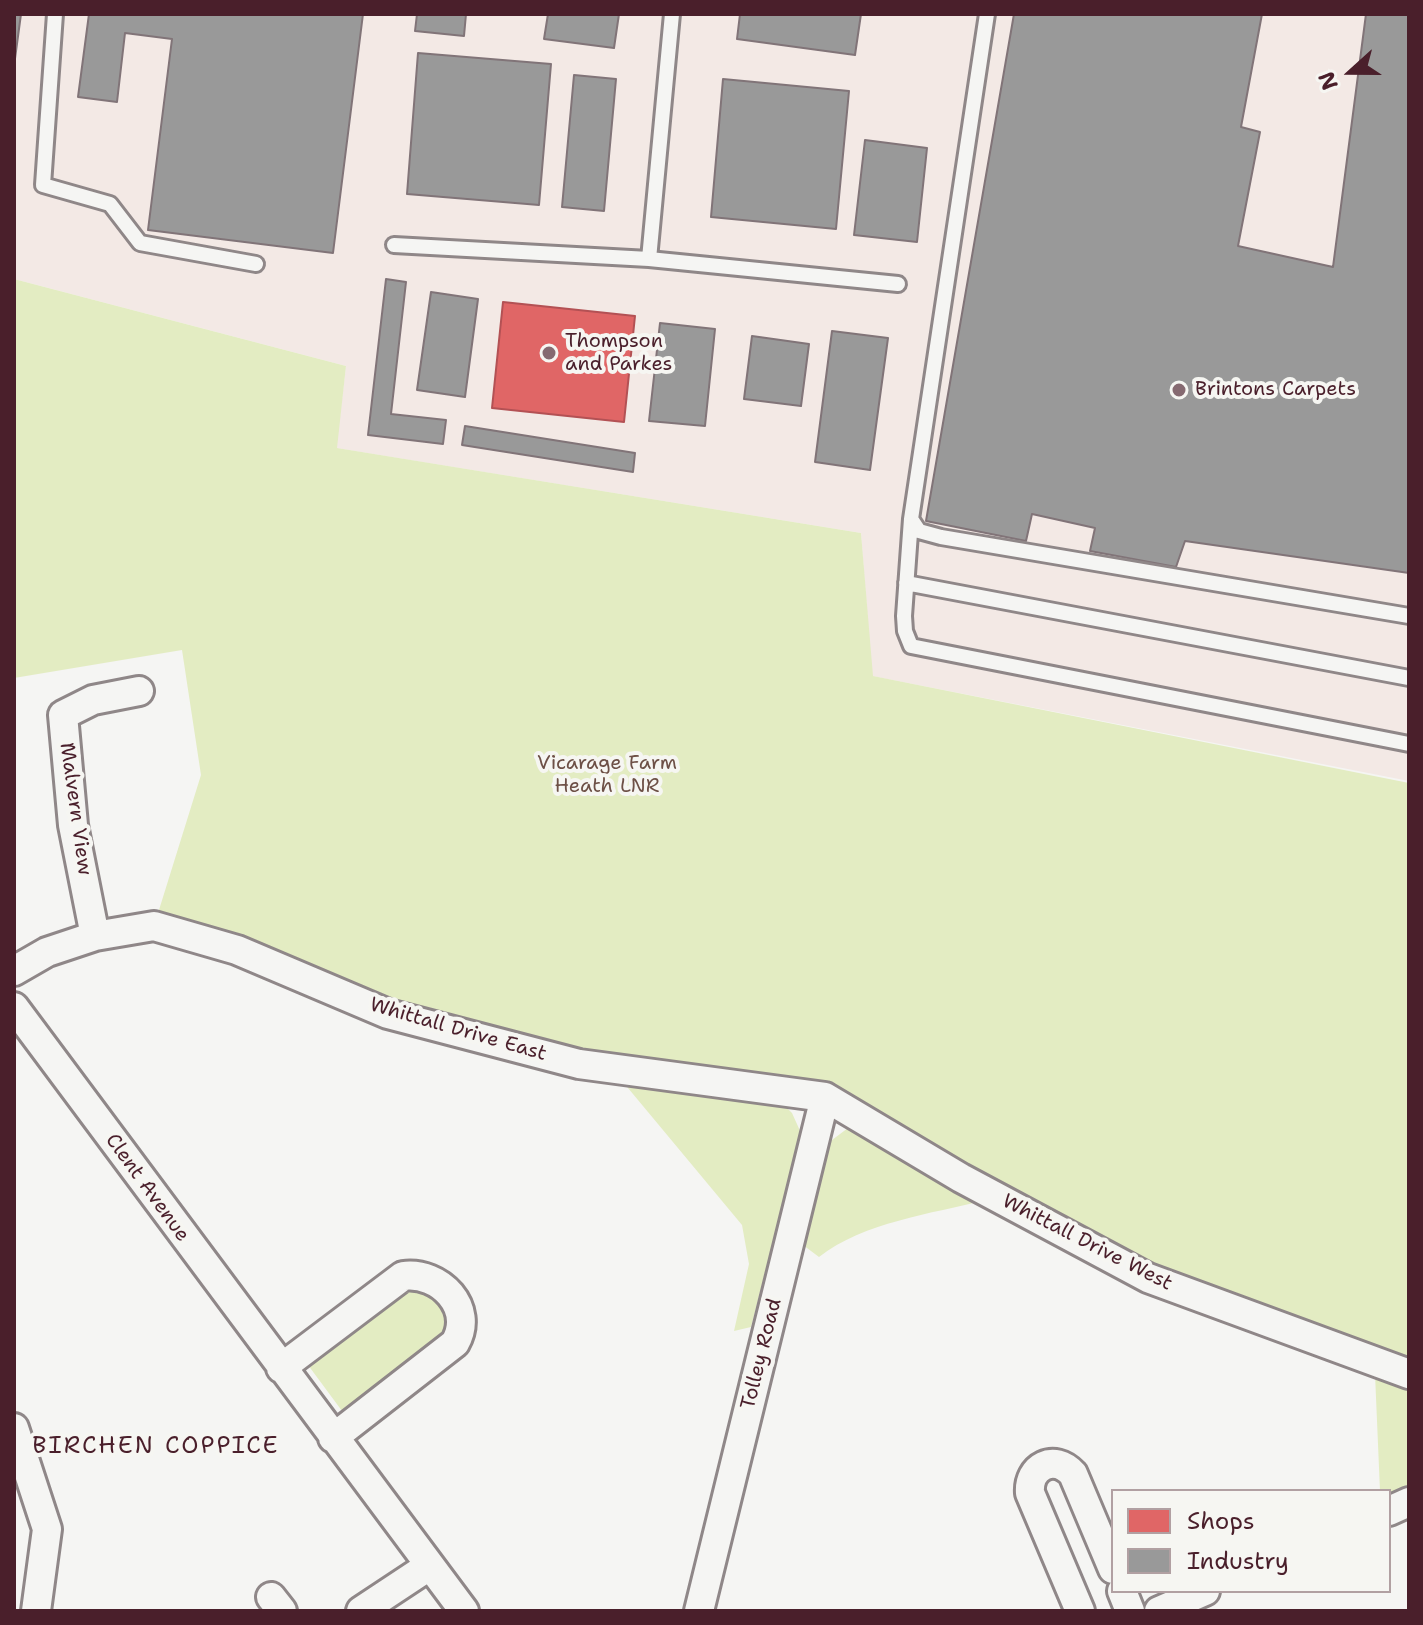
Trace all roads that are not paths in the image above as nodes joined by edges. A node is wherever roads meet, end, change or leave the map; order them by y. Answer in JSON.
{"nodes":[{"id":1,"x":55,"y":14,"type":"edge"},
{"id":2,"x":672,"y":14,"type":"edge"},
{"id":3,"x":987,"y":14,"type":"edge"},
{"id":4,"x":394,"y":245,"type":"dead end"},
{"id":5,"x":649,"y":259,"type":"junction"},
{"id":6,"x":256,"y":264,"type":"dead end"},
{"id":7,"x":898,"y":284,"type":"dead end"},
{"id":8,"x":911,"y":519,"type":"junction"},
{"id":9,"x":906,"y":583,"type":"junction"},
{"id":10,"x":1409,"y":616,"type":"edge"},
{"id":11,"x":1409,"y":678,"type":"edge"},
{"id":12,"x":139,"y":691,"type":"dead end"},
{"id":13,"x":1409,"y":744,"type":"edge"},
{"id":14,"x":95,"y":936,"type":"junction"},
{"id":15,"x":14,"y":971,"type":"edge"},
{"id":16,"x":14,"y":1007,"type":"edge"},
{"id":17,"x":825,"y":1097,"type":"junction"},
{"id":18,"x":281,"y":1368,"type":"junction"},
{"id":19,"x":1409,"y":1374,"type":"edge"},
{"id":20,"x":14,"y":1428,"type":"edge"},
{"id":21,"x":333,"y":1438,"type":"junction"},
{"id":22,"x":1111,"y":1564,"type":"edge"},
{"id":23,"x":429,"y":1566,"type":"junction"},
{"id":24,"x":1200,"y":1593,"type":"edge"},
{"id":25,"x":36,"y":1611,"type":"edge"},
{"id":26,"x":361,"y":1611,"type":"edge"},
{"id":27,"x":464,"y":1611,"type":"edge"},
{"id":28,"x":699,"y":1611,"type":"edge"},
{"id":29,"x":1080,"y":1611,"type":"edge"},
{"id":30,"x":1159,"y":1611,"type":"edge"}],
"edges":[{"from":1,"to":6,"type":"lane"},
{"from":2,"to":5,"type":"lane"},
{"from":3,"to":8,"type":"lane"},
{"from":4,"to":5,"type":"lane"},
{"from":5,"to":7,"type":"lane"},
{"from":8,"to":9,"type":"lane"},
{"from":8,"to":10,"type":"lane"},
{"from":9,"to":11,"type":"lane"},
{"from":9,"to":13,"type":"lane"},
{"from":12,"to":14,"type":"street","name":"Malvern View"},
{"from":14,"to":15,"type":"street","name":"Whittall Drive East"},
{"from":14,"to":17,"type":"street","name":"Whittall Drive East"},
{"from":16,"to":18,"type":"street","name":"Clent Avenue"},
{"from":17,"to":19,"type":"street","name":"Whittall Drive West"},
{"from":17,"to":28,"type":"street","name":"Tolley Road"},
{"from":18,"to":21,"type":"street","name":"Clent Avenue"},
{"from":18,"to":21,"type":"street"},
{"from":20,"to":25,"type":"street"},
{"from":21,"to":23,"type":"street","name":"Clent Avenue"},
{"from":22,"to":29,"type":"street"},
{"from":23,"to":26,"type":"street"},
{"from":23,"to":27,"type":"street","name":"Clent Avenue"},
{"from":24,"to":30,"type":"street"}]}
